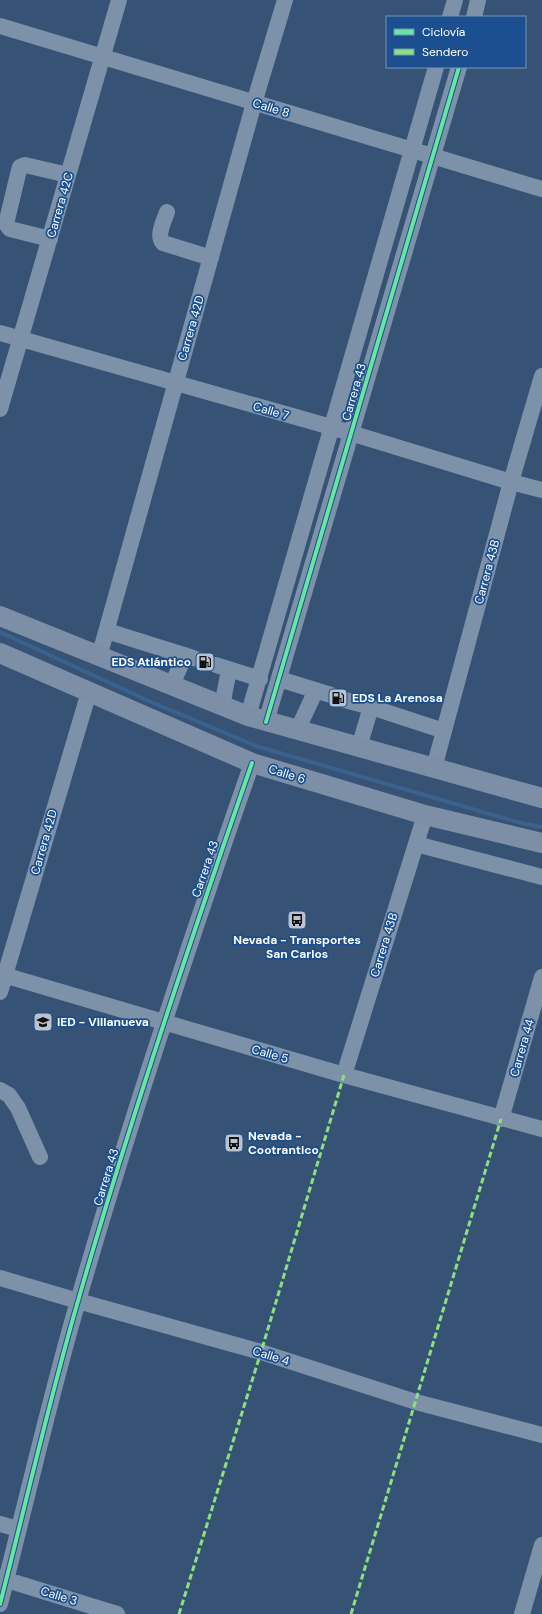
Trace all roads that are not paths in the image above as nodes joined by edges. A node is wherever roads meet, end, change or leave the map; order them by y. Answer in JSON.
{"nodes":[{"id":1,"x":119,"y":0,"type":"edge"},
{"id":2,"x":285,"y":0,"type":"edge"},
{"id":3,"x":456,"y":0,"type":"edge"},
{"id":4,"x":478,"y":0,"type":"edge"},
{"id":5,"x":450,"y":16,"type":"edge"},
{"id":6,"x":474,"y":16,"type":"edge"},
{"id":7,"x":0,"y":26,"type":"edge"},
{"id":8,"x":102,"y":56,"type":"junction"},
{"id":9,"x":436,"y":68,"type":"edge"},
{"id":10,"x":459,"y":68,"type":"edge"},
{"id":11,"x":254,"y":103,"type":"junction"},
{"id":12,"x":411,"y":150,"type":"junction"},
{"id":13,"x":434,"y":156,"type":"junction"},
{"id":14,"x":68,"y":175,"type":"junction"},
{"id":15,"x":542,"y":189,"type":"edge"},
{"id":16,"x":167,"y":212,"type":"dead end"},
{"id":17,"x":50,"y":239,"type":"junction"},
{"id":18,"x":211,"y":258,"type":"junction"},
{"id":19,"x":0,"y":333,"type":"edge"},
{"id":20,"x":21,"y":340,"type":"junction"},
{"id":21,"x":542,"y":376,"type":"edge"},
{"id":22,"x":176,"y":384,"type":"junction"},
{"id":23,"x":0,"y":409,"type":"edge"},
{"id":24,"x":331,"y":427,"type":"junction"},
{"id":25,"x":352,"y":434,"type":"junction"},
{"id":26,"x":510,"y":482,"type":"junction"},
{"id":27,"x":542,"y":490,"type":"edge"},
{"id":28,"x":0,"y":616,"type":"edge"},
{"id":29,"x":107,"y":631,"type":"junction"},
{"id":30,"x":0,"y":653,"type":"edge"},
{"id":31,"x":99,"y":657,"type":"junction"},
{"id":32,"x":260,"y":679,"type":"junction"},
{"id":33,"x":279,"y":679,"type":"junction"},
{"id":34,"x":172,"y":685,"type":"junction"},
{"id":35,"x":89,"y":692,"type":"junction"},
{"id":36,"x":331,"y":695,"type":"junction"},
{"id":37,"x":222,"y":706,"type":"junction"},
{"id":38,"x":371,"y":708,"type":"junction"},
{"id":39,"x":257,"y":719,"type":"junction"},
{"id":40,"x":297,"y":730,"type":"junction"},
{"id":41,"x":444,"y":731,"type":"junction"},
{"id":42,"x":359,"y":747,"type":"junction"},
{"id":43,"x":252,"y":763,"type":"junction"},
{"id":44,"x":434,"y":768,"type":"junction"},
{"id":45,"x":542,"y":798,"type":"edge"},
{"id":46,"x":425,"y":815,"type":"junction"},
{"id":47,"x":542,"y":843,"type":"edge"},
{"id":48,"x":416,"y":844,"type":"junction"},
{"id":49,"x":542,"y":877,"type":"edge"},
{"id":50,"x":2,"y":975,"type":"edge"},
{"id":51,"x":542,"y":977,"type":"edge"},
{"id":52,"x":0,"y":992,"type":"edge"},
{"id":53,"x":164,"y":1023,"type":"junction"},
{"id":54,"x":344,"y":1075,"type":"junction"},
{"id":55,"x":0,"y":1090,"type":"edge"},
{"id":56,"x":501,"y":1119,"type":"junction"},
{"id":57,"x":542,"y":1129,"type":"edge"},
{"id":58,"x":40,"y":1157,"type":"dead end"},
{"id":59,"x":0,"y":1278,"type":"edge"},
{"id":60,"x":78,"y":1301,"type":"junction"},
{"id":61,"x":542,"y":1435,"type":"edge"},
{"id":62,"x":0,"y":1524,"type":"edge"},
{"id":63,"x":18,"y":1529,"type":"junction"},
{"id":64,"x":542,"y":1545,"type":"edge"},
{"id":65,"x":3,"y":1579,"type":"edge"},
{"id":66,"x":0,"y":1604,"type":"edge"},
{"id":67,"x":118,"y":1614,"type":"edge"},
{"id":68,"x":522,"y":1614,"type":"edge"}],
"edges":[{"from":1,"to":8,"type":"street","name":"Carrera 42C"},
{"from":2,"to":11,"type":"street","name":"Carrera 42D"},
{"from":3,"to":5,"type":"street"},
{"from":4,"to":6,"type":"street"},
{"from":7,"to":8,"type":"street","name":"Calle 8"},
{"from":8,"to":11,"type":"street","name":"Calle 8"},
{"from":8,"to":14,"type":"street","name":"Carrera 42C"},
{"from":9,"to":12,"type":"street","name":"Carrera 43"},
{"from":10,"to":13,"type":"street","name":"Carrera 43"},
{"from":11,"to":12,"type":"street","name":"Calle 8"},
{"from":11,"to":18,"type":"street","name":"Carrera 42D"},
{"from":12,"to":13,"type":"street","name":"Calle 8"},
{"from":12,"to":24,"type":"street","name":"Carrera 43"},
{"from":13,"to":15,"type":"street","name":"Calle 8"},
{"from":13,"to":25,"type":"street","name":"Carrera 43"},
{"from":14,"to":17,"type":"street","name":"Carrera 42C"},
{"from":14,"to":17,"type":"street"},
{"from":16,"to":18,"type":"street"},
{"from":17,"to":20,"type":"street","name":"Carrera 42C"},
{"from":18,"to":22,"type":"street","name":"Carrera 42D"},
{"from":19,"to":20,"type":"street","name":"Calle 7"},
{"from":20,"to":22,"type":"street","name":"Calle 7"},
{"from":20,"to":23,"type":"street","name":"Carrera 42C"},
{"from":21,"to":26,"type":"street","name":"Carrera 43B"},
{"from":22,"to":24,"type":"street","name":"Calle 7"},
{"from":22,"to":29,"type":"street","name":"Carrera 42D"},
{"from":24,"to":25,"type":"street","name":"Calle 7"},
{"from":24,"to":32,"type":"street","name":"Carrera 43"},
{"from":25,"to":26,"type":"street","name":"Calle 7"},
{"from":25,"to":33,"type":"street","name":"Carrera 43"},
{"from":26,"to":27,"type":"street","name":"Calle 7"},
{"from":26,"to":41,"type":"street","name":"Carrera 43B"},
{"from":28,"to":31,"type":"main road"},
{"from":29,"to":31,"type":"street","name":"Carrera 42D"},
{"from":29,"to":34,"type":"street"},
{"from":30,"to":35,"type":"main road","name":"Calle 6"},
{"from":31,"to":34,"type":"main road"},
{"from":32,"to":37,"type":"street"},
{"from":32,"to":39,"type":"street","name":"Carrera 43"},
{"from":33,"to":36,"type":"street"},
{"from":33,"to":39,"type":"street","name":"Carrera 43"},
{"from":34,"to":37,"type":"main road"},
{"from":35,"to":43,"type":"main road","name":"Calle 6"},
{"from":35,"to":50,"type":"street","name":"Carrera 42D"},
{"from":36,"to":38,"type":"street"},
{"from":36,"to":40,"type":"street"},
{"from":37,"to":39,"type":"main road"},
{"from":38,"to":41,"type":"street"},
{"from":38,"to":42,"type":"street"},
{"from":39,"to":40,"type":"main road"},
{"from":40,"to":42,"type":"main road"},
{"from":41,"to":44,"type":"street","name":"Carrera 43B"},
{"from":42,"to":44,"type":"main road"},
{"from":43,"to":46,"type":"main road","name":"Calle 6"},
{"from":43,"to":53,"type":"street","name":"Carrera 43"},
{"from":44,"to":45,"type":"main road"},
{"from":46,"to":47,"type":"main road","name":"Calle 6"},
{"from":46,"to":48,"type":"street","name":"Carrera 43B"},
{"from":48,"to":49,"type":"street"},
{"from":48,"to":54,"type":"street","name":"Carrera 43B"},
{"from":50,"to":52,"type":"street","name":"Carrera 42D"},
{"from":50,"to":53,"type":"street","name":"Calle 5"},
{"from":51,"to":56,"type":"street","name":"Carrera 44"},
{"from":53,"to":54,"type":"street","name":"Calle 5"},
{"from":53,"to":60,"type":"street","name":"Carrera 43"},
{"from":54,"to":56,"type":"street","name":"Calle 5"},
{"from":55,"to":58,"type":"street"},
{"from":56,"to":57,"type":"street","name":"Calle 5"},
{"from":59,"to":60,"type":"street","name":"Calle 4"},
{"from":60,"to":61,"type":"street","name":"Calle 4"},
{"from":60,"to":63,"type":"street","name":"Carrera 43"},
{"from":62,"to":63,"type":"street"},
{"from":63,"to":65,"type":"street","name":"Carrera 43"},
{"from":64,"to":68,"type":"street"},
{"from":65,"to":66,"type":"street","name":"Carrera 43"},
{"from":65,"to":67,"type":"street","name":"Calle 3"}]}
